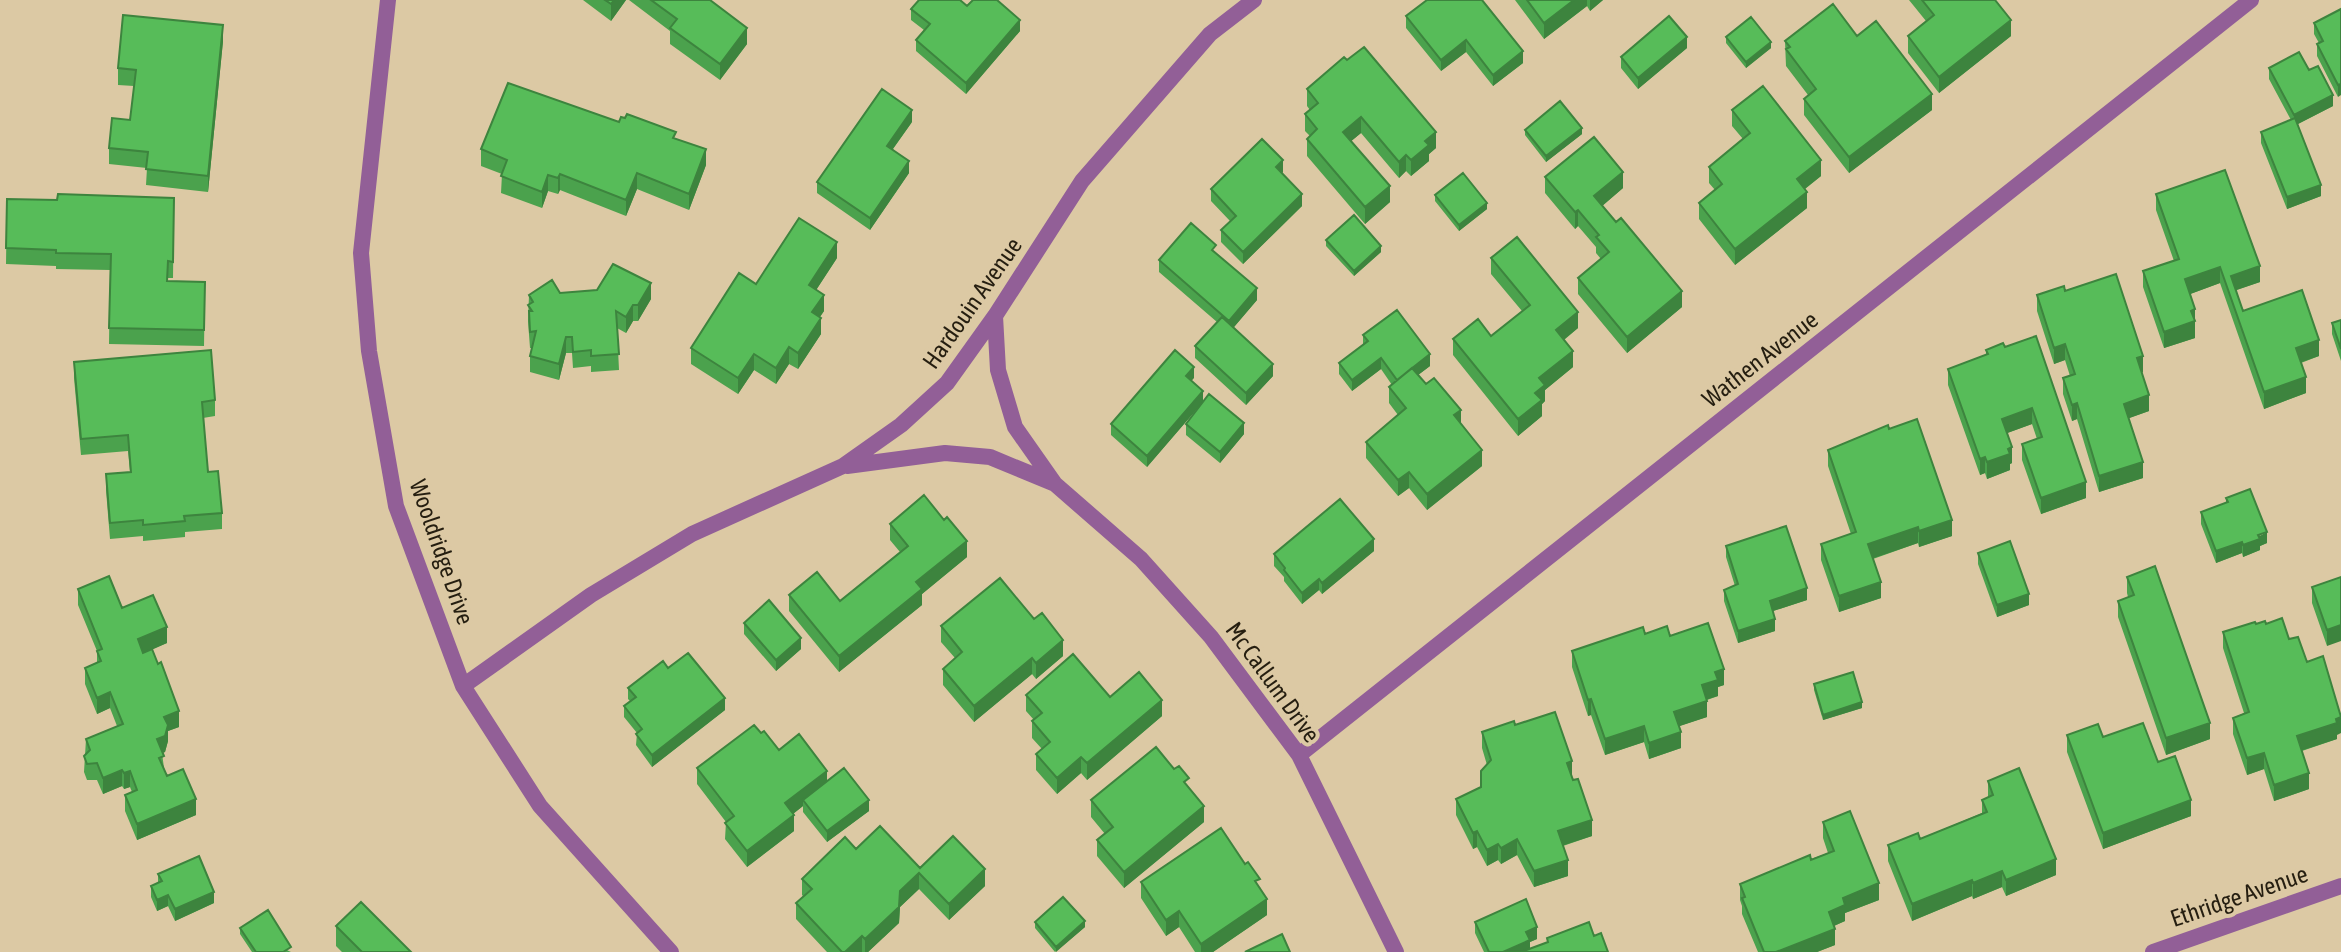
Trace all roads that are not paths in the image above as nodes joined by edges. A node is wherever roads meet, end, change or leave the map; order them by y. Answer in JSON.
{"nodes":[{"id":1,"x":388,"y":0,"type":"edge"},
{"id":2,"x":1254,"y":0,"type":"edge"},
{"id":3,"x":2251,"y":0,"type":"edge"},
{"id":4,"x":995,"y":316,"type":"junction"},
{"id":5,"x":843,"y":466,"type":"junction"},
{"id":6,"x":1055,"y":484,"type":"junction"},
{"id":7,"x":463,"y":686,"type":"junction"},
{"id":8,"x":1299,"y":755,"type":"junction"},
{"id":9,"x":2341,"y":886,"type":"edge"},
{"id":10,"x":671,"y":952,"type":"edge"},
{"id":11,"x":1396,"y":952,"type":"edge"},
{"id":12,"x":2153,"y":952,"type":"edge"}],
"edges":[{"from":1,"to":7,"type":"street","name":"Wooldridge Drive"},
{"from":2,"to":4,"type":"street","name":"Hardouin Avenue"},
{"from":3,"to":8,"type":"street","name":"Wathen Avenue"},
{"from":4,"to":5,"type":"street","name":"Hardouin Avenue"},
{"from":4,"to":6,"type":"street","name":"Mc Callum Drive"},
{"from":5,"to":6,"type":"street","name":"Mc Callum Drive"},
{"from":5,"to":7,"type":"street","name":"Hardouin Avenue"},
{"from":6,"to":8,"type":"street","name":"Mc Callum Drive"},
{"from":7,"to":10,"type":"street","name":"Wooldridge Drive"},
{"from":8,"to":11,"type":"street","name":"Mc Callum Drive"},
{"from":9,"to":12,"type":"street","name":"Ethridge Avenue"}]}
